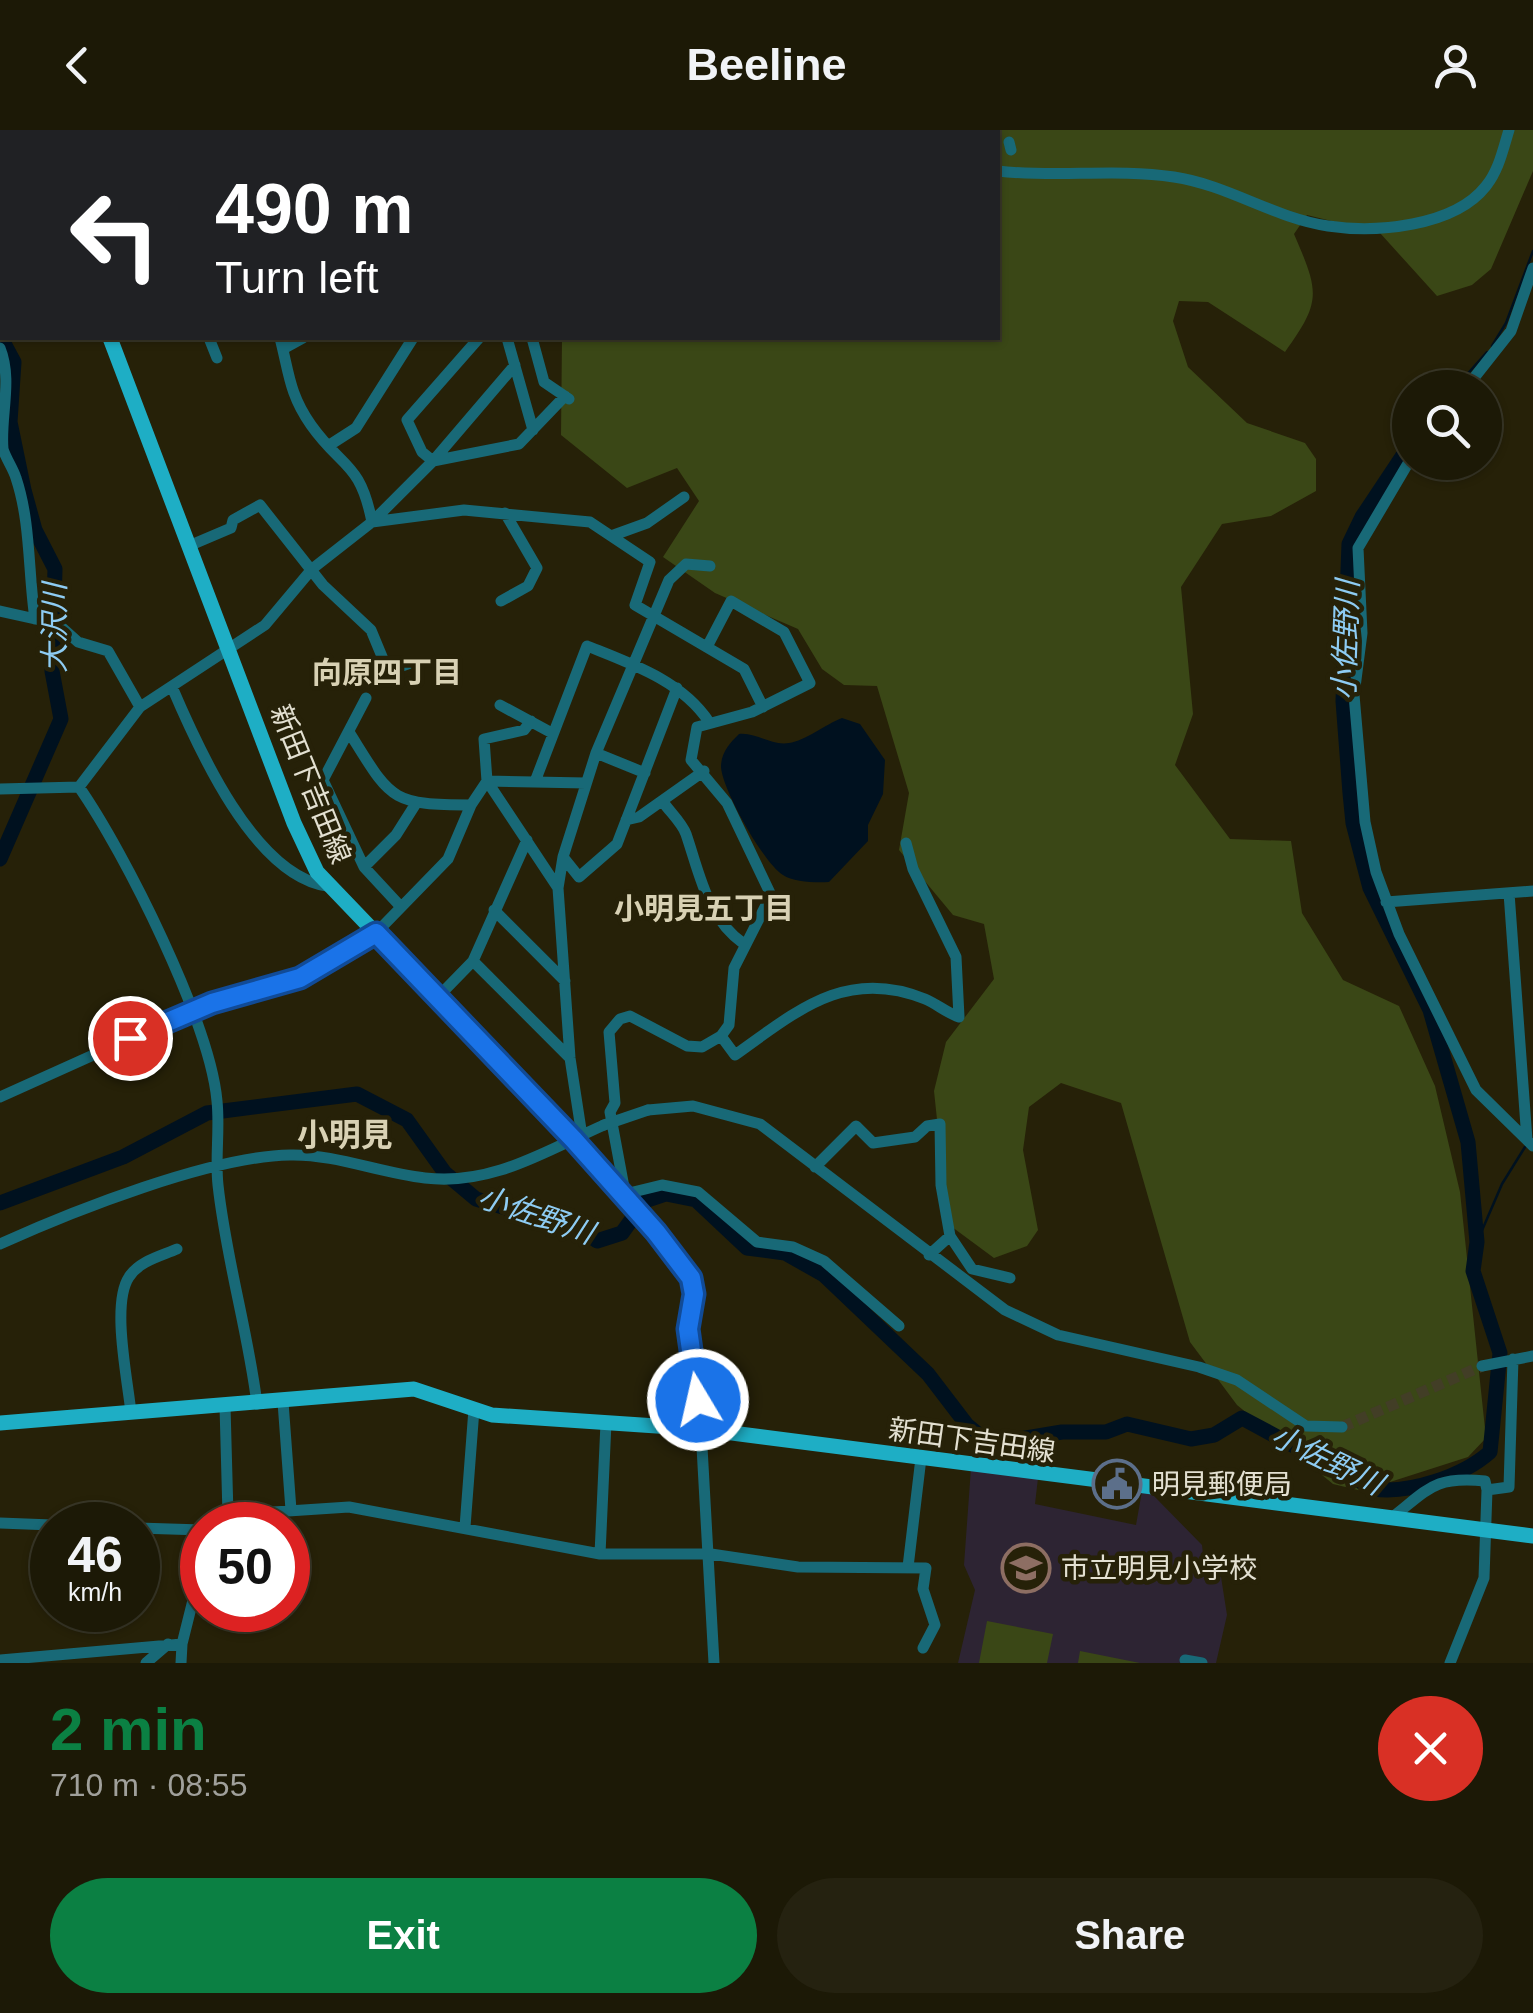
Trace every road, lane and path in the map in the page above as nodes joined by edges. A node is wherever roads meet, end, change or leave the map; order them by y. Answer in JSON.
{"nodes":[{"id":1,"x":1509,"y":130,"type":"edge"},
{"id":2,"x":1000,"y":171,"type":"edge"},
{"id":3,"x":1533,"y":268,"type":"edge"},
{"id":4,"x":111,"y":340,"type":"edge"},
{"id":5,"x":210,"y":340,"type":"edge"},
{"id":6,"x":411,"y":340,"type":"edge"},
{"id":7,"x":477,"y":340,"type":"edge"},
{"id":8,"x":508,"y":340,"type":"edge"},
{"id":9,"x":533,"y":340,"type":"edge"},
{"id":10,"x":282,"y":343,"type":"edge"},
{"id":11,"x":0,"y":346,"type":"edge"},
{"id":12,"x":217,"y":358,"type":"dead end"},
{"id":13,"x":515,"y":365,"type":"junction"},
{"id":14,"x":1480,"y":370,"type":"edge"},
{"id":15,"x":533,"y":430,"type":"junction"},
{"id":16,"x":1,"y":445,"type":"edge"},
{"id":17,"x":328,"y":446,"type":"junction"},
{"id":18,"x":432,"y":461,"type":"junction"},
{"id":19,"x":6,"y":472,"type":"edge"},
{"id":20,"x":1398,"y":480,"type":"edge"},
{"id":21,"x":684,"y":497,"type":"dead end"},
{"id":22,"x":506,"y":513,"type":"junction"},
{"id":23,"x":372,"y":522,"type":"junction"},
{"id":24,"x":611,"y":536,"type":"junction"},
{"id":25,"x":191,"y":545,"type":"junction"},
{"id":26,"x":710,"y":566,"type":"dead end"},
{"id":27,"x":312,"y":569,"type":"junction"},
{"id":28,"x":501,"y":601,"type":"dead end"},
{"id":29,"x":0,"y":611,"type":"edge"},
{"id":30,"x":655,"y":616,"type":"junction"},
{"id":31,"x":39,"y":619,"type":"junction"},
{"id":32,"x":708,"y":645,"type":"junction"},
{"id":33,"x":231,"y":646,"type":"junction"},
{"id":34,"x":413,"y":662,"type":"dead end"},
{"id":35,"x":632,"y":664,"type":"junction"},
{"id":36,"x":172,"y":687,"type":"junction"},
{"id":37,"x":676,"y":688,"type":"junction"},
{"id":38,"x":366,"y":698,"type":"dead end"},
{"id":39,"x":500,"y":704,"type":"dead end"},
{"id":40,"x":140,"y":707,"type":"junction"},
{"id":41,"x":764,"y":707,"type":"junction"},
{"id":42,"x":531,"y":722,"type":"junction"},
{"id":43,"x":709,"y":722,"type":"junction"},
{"id":44,"x":349,"y":732,"type":"junction"},
{"id":45,"x":552,"y":733,"type":"junction"},
{"id":46,"x":596,"y":753,"type":"junction"},
{"id":47,"x":704,"y":771,"type":"junction"},
{"id":48,"x":645,"y":773,"type":"junction"},
{"id":49,"x":536,"y":779,"type":"junction"},
{"id":50,"x":486,"y":781,"type":"junction"},
{"id":51,"x":586,"y":783,"type":"junction"},
{"id":52,"x":79,"y":787,"type":"junction"},
{"id":53,"x":0,"y":789,"type":"edge"},
{"id":54,"x":663,"y":802,"type":"junction"},
{"id":55,"x":415,"y":805,"type":"junction"},
{"id":56,"x":471,"y":805,"type":"junction"},
{"id":57,"x":626,"y":820,"type":"junction"},
{"id":58,"x":527,"y":840,"type":"junction"},
{"id":59,"x":906,"y":843,"type":"dead end"},
{"id":60,"x":563,"y":857,"type":"junction"},
{"id":61,"x":364,"y":866,"type":"junction"},
{"id":62,"x":327,"y":886,"type":"junction"},
{"id":63,"x":558,"y":888,"type":"junction"},
{"id":64,"x":1533,"y":891,"type":"edge"},
{"id":65,"x":1509,"y":893,"type":"junction"},
{"id":66,"x":1386,"y":902,"type":"junction"},
{"id":67,"x":402,"y":907,"type":"junction"},
{"id":68,"x":494,"y":910,"type":"junction"},
{"id":69,"x":376,"y":933,"type":"junction"},
{"id":70,"x":744,"y":944,"type":"junction"},
{"id":71,"x":473,"y":961,"type":"junction"},
{"id":72,"x":565,"y":981,"type":"junction"},
{"id":73,"x":437,"y":998,"type":"junction"},
{"id":74,"x":191,"y":1010,"type":"junction"},
{"id":75,"x":721,"y":1036,"type":"junction"},
{"id":76,"x":570,"y":1058,"type":"junction"},
{"id":77,"x":0,"y":1097,"type":"edge"},
{"id":78,"x":578,"y":1138,"type":"junction"},
{"id":79,"x":1530,"y":1143,"type":"edge"},
{"id":80,"x":218,"y":1165,"type":"junction"},
{"id":81,"x":815,"y":1167,"type":"junction"},
{"id":82,"x":626,"y":1197,"type":"junction"},
{"id":83,"x":950,"y":1236,"type":"junction"},
{"id":84,"x":0,"y":1244,"type":"edge"},
{"id":85,"x":177,"y":1249,"type":"dead end"},
{"id":86,"x":929,"y":1255,"type":"junction"},
{"id":87,"x":1010,"y":1278,"type":"dead end"},
{"id":88,"x":898,"y":1326,"type":"dead end"},
{"id":89,"x":1533,"y":1356,"type":"edge"},
{"id":90,"x":1513,"y":1359,"type":"junction"},
{"id":91,"x":1486,"y":1365,"type":"tunnel mouth"},
{"id":92,"x":283,"y":1402,"type":"junction"},
{"id":93,"x":257,"y":1404,"type":"junction"},
{"id":94,"x":225,"y":1406,"type":"junction"},
{"id":95,"x":474,"y":1409,"type":"junction"},
{"id":96,"x":132,"y":1413,"type":"junction"},
{"id":97,"x":0,"y":1423,"type":"edge"},
{"id":98,"x":606,"y":1423,"type":"junction"},
{"id":99,"x":1342,"y":1427,"type":"tunnel mouth"},
{"id":100,"x":701,"y":1429,"type":"junction"},
{"id":101,"x":921,"y":1458,"type":"junction"},
{"id":102,"x":1487,"y":1490,"type":"junction"},
{"id":103,"x":228,"y":1502,"type":"edge"},
{"id":104,"x":289,"y":1502,"type":"edge"},
{"id":105,"x":310,"y":1509,"type":"edge"},
{"id":106,"x":1390,"y":1519,"type":"junction"},
{"id":107,"x":0,"y":1524,"type":"edge"},
{"id":108,"x":30,"y":1525,"type":"edge"},
{"id":109,"x":465,"y":1527,"type":"junction"},
{"id":110,"x":1488,"y":1532,"type":"junction"},
{"id":111,"x":1533,"y":1536,"type":"edge"},
{"id":112,"x":600,"y":1554,"type":"junction"},
{"id":113,"x":711,"y":1554,"type":"junction"},
{"id":114,"x":908,"y":1568,"type":"junction"},
{"id":115,"x":180,"y":1629,"type":"edge"},
{"id":116,"x":175,"y":1644,"type":"junction"},
{"id":117,"x":923,"y":1648,"type":"dead end"},
{"id":118,"x":0,"y":1660,"type":"edge"},
{"id":119,"x":1185,"y":1660,"type":"dead end"},
{"id":120,"x":146,"y":1663,"type":"edge"},
{"id":121,"x":181,"y":1663,"type":"edge"},
{"id":122,"x":714,"y":1663,"type":"edge"},
{"id":123,"x":1202,"y":1663,"type":"edge"},
{"id":124,"x":1450,"y":1663,"type":"edge"}],
"edges":[{"from":1,"to":2,"type":"street"},
{"from":3,"to":14,"type":"street"},
{"from":4,"to":25,"type":"main road","name":"新田下吉田線"},
{"from":5,"to":12,"type":"street"},
{"from":6,"to":17,"type":"street"},
{"from":7,"to":18,"type":"street"},
{"from":8,"to":13,"type":"street"},
{"from":9,"to":15,"type":"street"},
{"from":10,"to":17,"type":"street"},
{"from":11,"to":16,"type":"street"},
{"from":13,"to":15,"type":"street"},
{"from":13,"to":18,"type":"street"},
{"from":15,"to":18,"type":"street"},
{"from":16,"to":19,"type":"street"},
{"from":17,"to":23,"type":"street"},
{"from":18,"to":23,"type":"street"},
{"from":19,"to":31,"type":"street"},
{"from":20,"to":66,"type":"street"},
{"from":21,"to":24,"type":"street"},
{"from":22,"to":23,"type":"street"},
{"from":22,"to":24,"type":"street"},
{"from":22,"to":28,"type":"street"},
{"from":23,"to":27,"type":"street"},
{"from":24,"to":30,"type":"street"},
{"from":25,"to":27,"type":"street"},
{"from":25,"to":33,"type":"main road","name":"新田下吉田線"},
{"from":26,"to":30,"type":"street"},
{"from":27,"to":33,"type":"street"},
{"from":27,"to":34,"type":"street"},
{"from":29,"to":31,"type":"street"},
{"from":30,"to":32,"type":"street"},
{"from":30,"to":35,"type":"street"},
{"from":31,"to":40,"type":"street"},
{"from":32,"to":41,"type":"street"},
{"from":32,"to":41,"type":"street"},
{"from":33,"to":36,"type":"street"},
{"from":33,"to":62,"type":"main road","name":"新田下吉田線"},
{"from":35,"to":37,"type":"street"},
{"from":35,"to":45,"type":"street"},
{"from":35,"to":46,"type":"street"},
{"from":36,"to":40,"type":"street"},
{"from":36,"to":62,"type":"street"},
{"from":37,"to":43,"type":"street"},
{"from":37,"to":48,"type":"street"},
{"from":38,"to":44,"type":"street"},
{"from":39,"to":42,"type":"street"},
{"from":40,"to":52,"type":"street"},
{"from":41,"to":43,"type":"street"},
{"from":42,"to":45,"type":"street"},
{"from":42,"to":50,"type":"street"},
{"from":43,"to":47,"type":"street"},
{"from":44,"to":55,"type":"street"},
{"from":44,"to":61,"type":"street"},
{"from":45,"to":49,"type":"street"},
{"from":46,"to":48,"type":"street"},
{"from":46,"to":51,"type":"street"},
{"from":47,"to":54,"type":"street"},
{"from":47,"to":70,"type":"street"},
{"from":48,"to":57,"type":"street"},
{"from":49,"to":50,"type":"street"},
{"from":49,"to":51,"type":"street"},
{"from":50,"to":56,"type":"street"},
{"from":50,"to":58,"type":"street"},
{"from":51,"to":60,"type":"street"},
{"from":52,"to":53,"type":"street"},
{"from":52,"to":74,"type":"street"},
{"from":54,"to":57,"type":"street"},
{"from":54,"to":70,"type":"street"},
{"from":55,"to":56,"type":"street"},
{"from":55,"to":61,"type":"street"},
{"from":56,"to":67,"type":"street"},
{"from":57,"to":60,"type":"street"},
{"from":58,"to":63,"type":"street"},
{"from":58,"to":68,"type":"street"},
{"from":59,"to":75,"type":"street"},
{"from":60,"to":63,"type":"street"},
{"from":61,"to":67,"type":"street"},
{"from":62,"to":69,"type":"main road","name":"新田下吉田線"},
{"from":63,"to":72,"type":"street"},
{"from":64,"to":65,"type":"street"},
{"from":65,"to":66,"type":"street"},
{"from":65,"to":79,"type":"street"},
{"from":66,"to":79,"type":"street"},
{"from":67,"to":69,"type":"street"},
{"from":68,"to":71,"type":"street"},
{"from":68,"to":72,"type":"street"},
{"from":69,"to":73,"type":"main road","name":"新田下吉田線"},
{"from":69,"to":74,"type":"street"},
{"from":70,"to":75,"type":"street"},
{"from":71,"to":73,"type":"street"},
{"from":71,"to":76,"type":"street"},
{"from":72,"to":76,"type":"street"},
{"from":73,"to":78,"type":"main road","name":"新田下吉田線"},
{"from":74,"to":77,"type":"street"},
{"from":74,"to":80,"type":"street"},
{"from":75,"to":82,"type":"street"},
{"from":76,"to":78,"type":"street"},
{"from":78,"to":80,"type":"street"},
{"from":78,"to":81,"type":"street","bridge":true},
{"from":78,"to":82,"type":"main road","name":"新田下吉田線"},
{"from":80,"to":84,"type":"street"},
{"from":80,"to":93,"type":"street"},
{"from":81,"to":83,"type":"street"},
{"from":81,"to":86,"type":"street"},
{"from":82,"to":88,"type":"street"},
{"from":82,"to":100,"type":"main road","name":"新田下吉田線"},
{"from":83,"to":86,"type":"street"},
{"from":83,"to":87,"type":"street"},
{"from":85,"to":96,"type":"street"},
{"from":86,"to":99,"type":"street"},
{"from":89,"to":90,"type":"street"},
{"from":90,"to":91,"type":"street"},
{"from":90,"to":102,"type":"street"},
{"from":92,"to":93,"type":"main road","name":"新田下吉田線"},
{"from":92,"to":95,"type":"main road","name":"新田下吉田線"},
{"from":92,"to":104,"type":"street"},
{"from":93,"to":94,"type":"main road","name":"新田下吉田線"},
{"from":94,"to":96,"type":"main road","name":"新田下吉田線"},
{"from":94,"to":103,"type":"street"},
{"from":95,"to":98,"type":"main road","name":"新田下吉田線"},
{"from":95,"to":109,"type":"street"},
{"from":96,"to":97,"type":"main road","name":"新田下吉田線"},
{"from":98,"to":100,"type":"main road","name":"新田下吉田線"},
{"from":98,"to":112,"type":"street"},
{"from":100,"to":101,"type":"main road","name":"新田下吉田線"},
{"from":100,"to":113,"type":"street"},
{"from":101,"to":106,"type":"main road","name":"新田下吉田線"},
{"from":101,"to":114,"type":"street"},
{"from":102,"to":106,"type":"street"},
{"from":102,"to":110,"type":"street"},
{"from":105,"to":109,"type":"street"},
{"from":106,"to":110,"type":"main road","name":"新田下吉田線"},
{"from":107,"to":108,"type":"street"},
{"from":109,"to":112,"type":"street"},
{"from":110,"to":111,"type":"main road","name":"新田下吉田線"},
{"from":110,"to":124,"type":"street"},
{"from":112,"to":113,"type":"street"},
{"from":113,"to":114,"type":"street"},
{"from":113,"to":122,"type":"street"},
{"from":114,"to":117,"type":"street"},
{"from":115,"to":116,"type":"street"},
{"from":116,"to":118,"type":"street"},
{"from":116,"to":120,"type":"street"},
{"from":116,"to":121,"type":"street"},
{"from":119,"to":123,"type":"street"}]}
